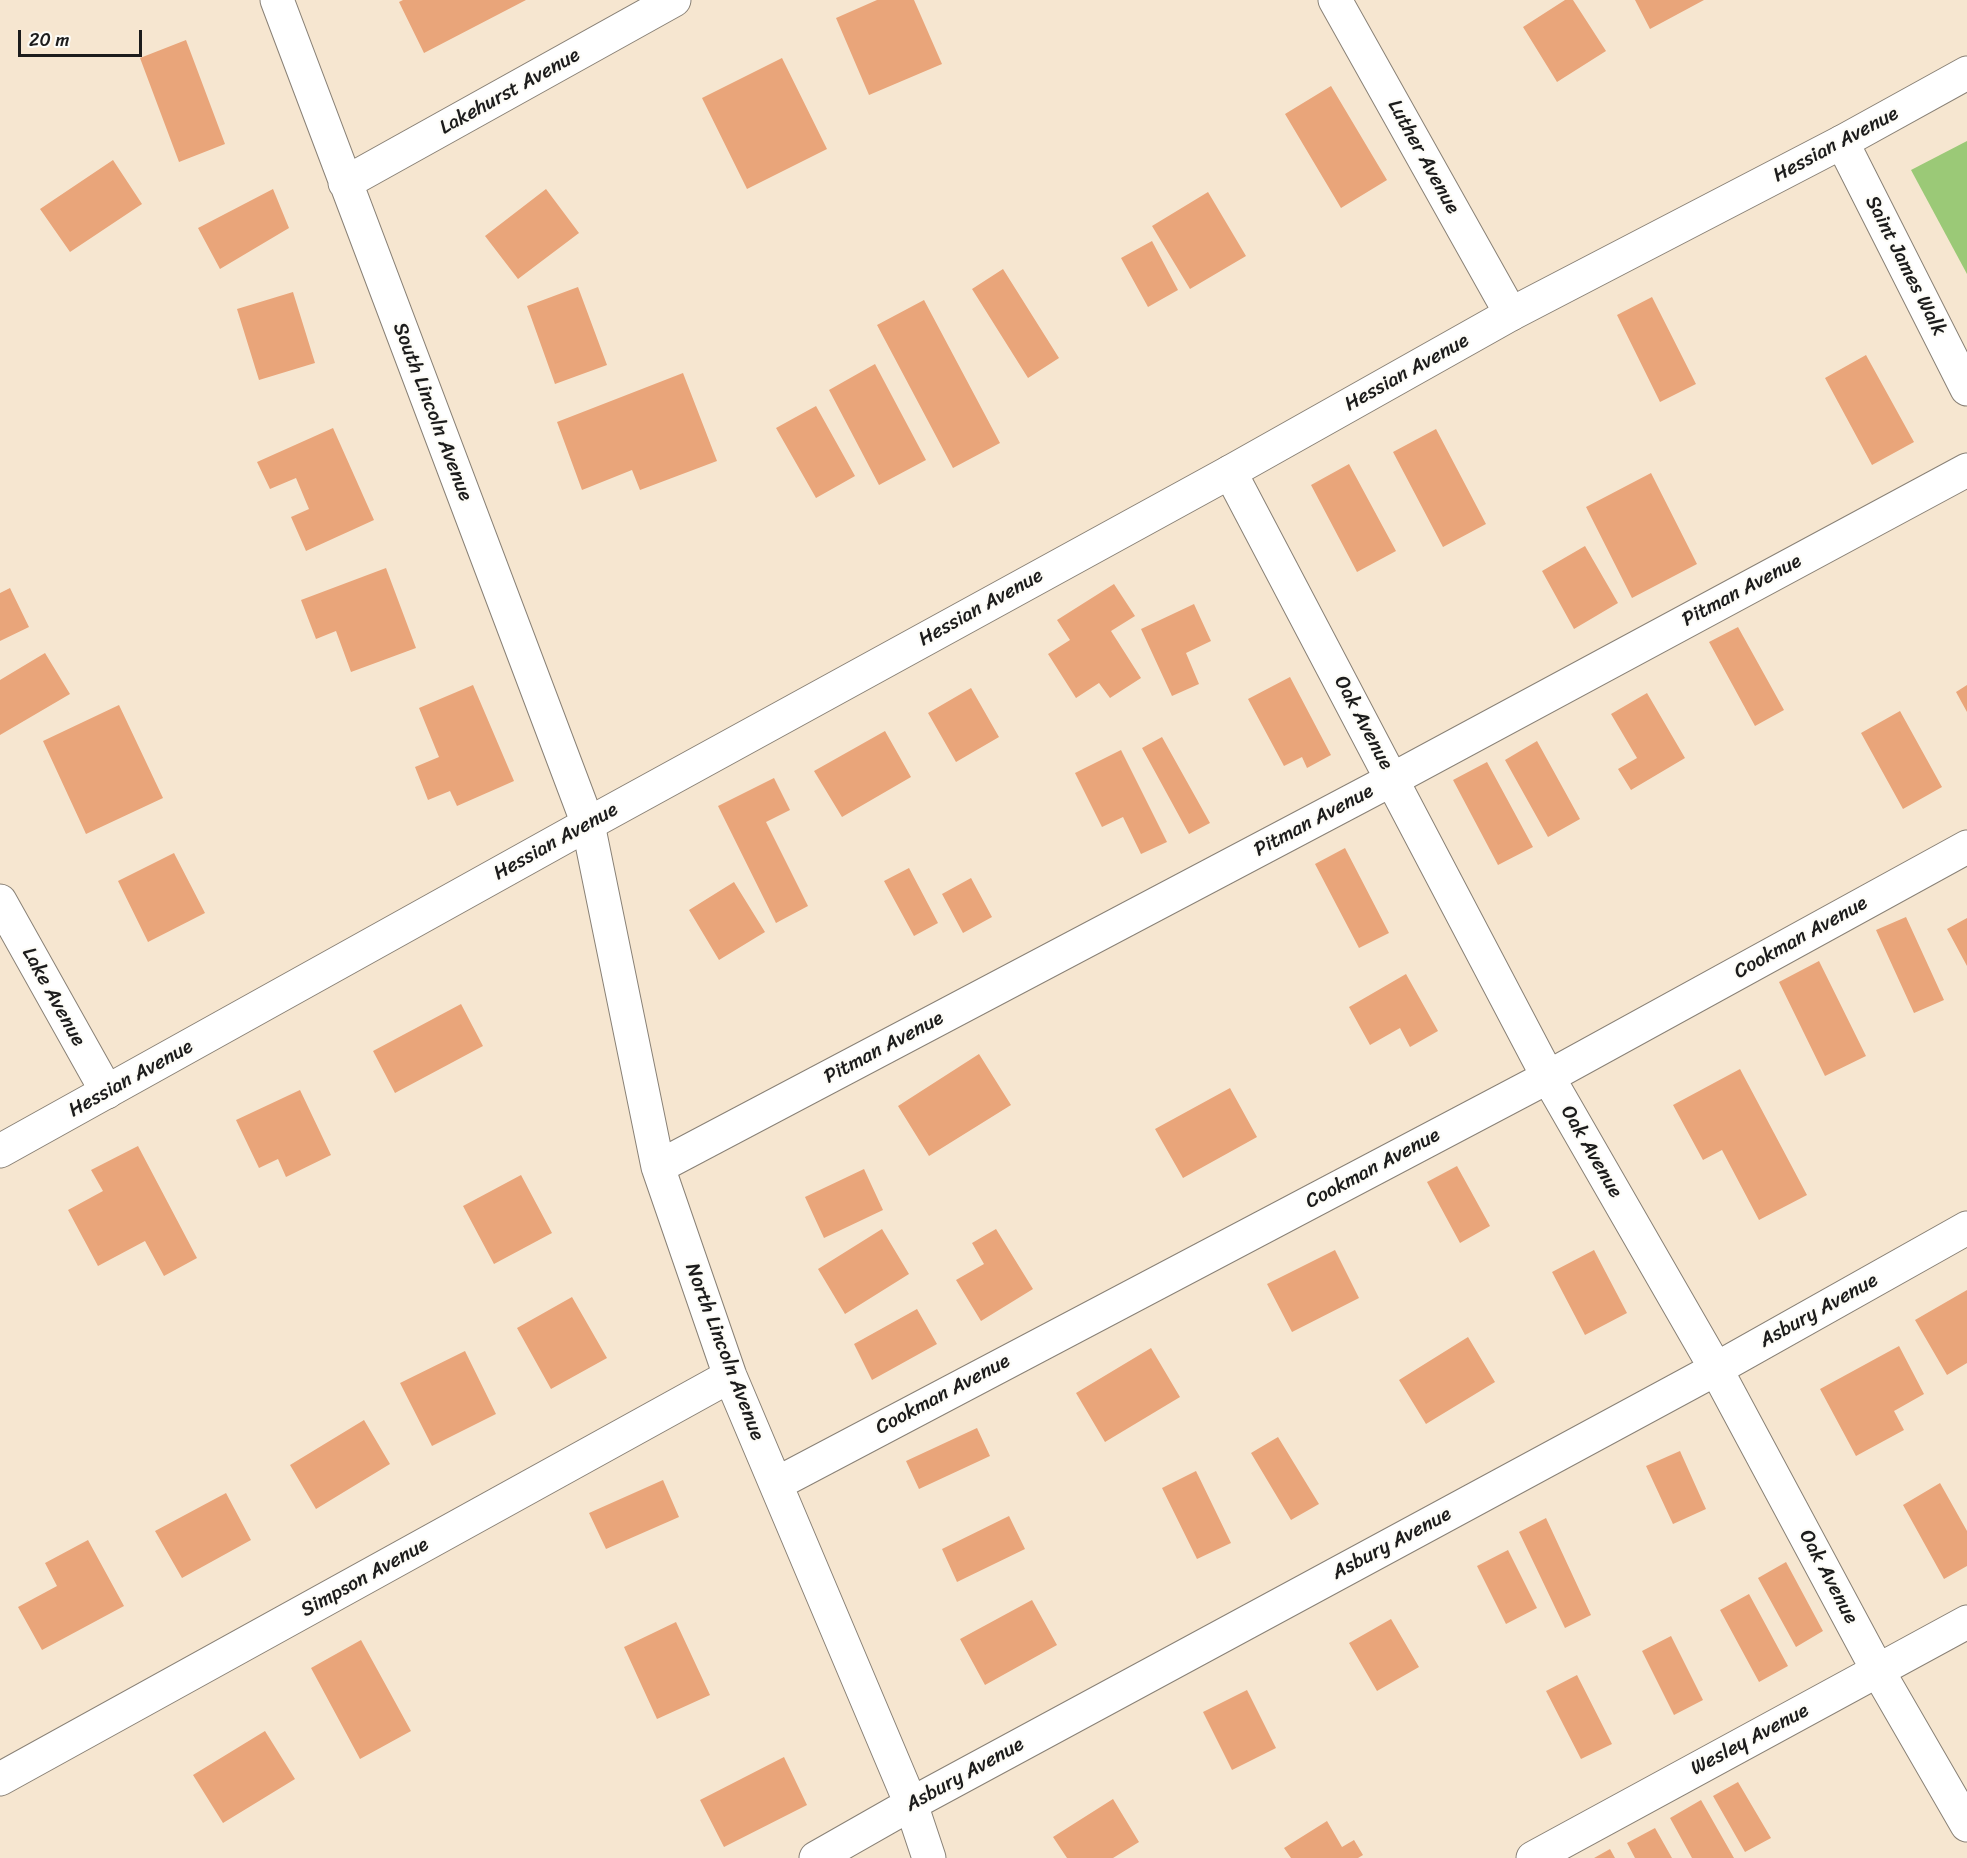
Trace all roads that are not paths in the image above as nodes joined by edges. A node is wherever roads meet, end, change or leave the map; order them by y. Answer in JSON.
{"nodes":[{"id":1,"x":277,"y":0,"type":"edge"},
{"id":2,"x":674,"y":0,"type":"edge"},
{"id":3,"x":1335,"y":0,"type":"edge"},
{"id":4,"x":1967,"y":73,"type":"edge"},
{"id":5,"x":1842,"y":142,"type":"junction"},
{"id":6,"x":345,"y":183,"type":"junction"},
{"id":7,"x":1511,"y":314,"type":"junction"},
{"id":8,"x":1967,"y":389,"type":"edge"},
{"id":9,"x":1967,"y":470,"type":"edge"},
{"id":10,"x":1230,"y":472,"type":"junction"},
{"id":11,"x":1393,"y":779,"type":"junction"},
{"id":12,"x":588,"y":824,"type":"junction"},
{"id":13,"x":1967,"y":847,"type":"edge"},
{"id":14,"x":0,"y":901,"type":"edge"},
{"id":15,"x":1548,"y":1077,"type":"junction"},
{"id":16,"x":107,"y":1092,"type":"junction"},
{"id":17,"x":0,"y":1151,"type":"edge"},
{"id":18,"x":658,"y":1167,"type":"junction"},
{"id":19,"x":1967,"y":1228,"type":"edge"},
{"id":20,"x":1716,"y":1369,"type":"junction"},
{"id":21,"x":730,"y":1376,"type":"junction"},
{"id":22,"x":776,"y":1484,"type":"junction"},
{"id":23,"x":1967,"y":1622,"type":"edge"},
{"id":24,"x":1878,"y":1671,"type":"junction"},
{"id":25,"x":0,"y":1779,"type":"edge"},
{"id":26,"x":911,"y":1804,"type":"junction"},
{"id":27,"x":1967,"y":1825,"type":"edge"},
{"id":28,"x":816,"y":1858,"type":"edge"},
{"id":29,"x":929,"y":1858,"type":"edge"},
{"id":30,"x":1533,"y":1858,"type":"edge"}],
"edges":[{"from":1,"to":6,"type":"street","name":"South Lincoln Avenue"},
{"from":2,"to":6,"type":"street","name":"Lakehurst Avenue"},
{"from":3,"to":7,"type":"street","name":"Luther Avenue"},
{"from":4,"to":5,"type":"street","name":"Hessian Avenue"},
{"from":5,"to":7,"type":"street","name":"Hessian Avenue"},
{"from":5,"to":8,"type":"street","name":"Saint James Walk"},
{"from":6,"to":12,"type":"street","name":"South Lincoln Avenue"},
{"from":7,"to":10,"type":"street","name":"Hessian Avenue"},
{"from":9,"to":11,"type":"street","name":"Pitman Avenue"},
{"from":10,"to":11,"type":"street","name":"Oak Avenue"},
{"from":10,"to":12,"type":"street","name":"Hessian Avenue"},
{"from":11,"to":15,"type":"street","name":"Oak Avenue"},
{"from":11,"to":18,"type":"street","name":"Pitman Avenue"},
{"from":12,"to":16,"type":"street","name":"Hessian Avenue"},
{"from":12,"to":18,"type":"street","name":"North Lincoln Avenue"},
{"from":13,"to":15,"type":"street","name":"Cookman Avenue"},
{"from":14,"to":16,"type":"street","name":"Lake Avenue"},
{"from":15,"to":20,"type":"street","name":"Oak Avenue"},
{"from":15,"to":22,"type":"street","name":"Cookman Avenue"},
{"from":16,"to":17,"type":"street","name":"Hessian Avenue"},
{"from":18,"to":21,"type":"street","name":"North Lincoln Avenue"},
{"from":19,"to":20,"type":"street","name":"Asbury Avenue"},
{"from":20,"to":24,"type":"street","name":"Oak Avenue"},
{"from":20,"to":26,"type":"street","name":"Asbury Avenue"},
{"from":21,"to":22,"type":"street","name":"North Lincoln Avenue"},
{"from":21,"to":25,"type":"street","name":"Simpson Avenue"},
{"from":22,"to":26,"type":"street","name":"North Lincoln Avenue"},
{"from":23,"to":24,"type":"street","name":"Wesley Avenue"},
{"from":24,"to":27,"type":"street","name":"Oak Avenue"},
{"from":24,"to":30,"type":"street","name":"Wesley Avenue"},
{"from":26,"to":28,"type":"street","name":"Asbury Avenue"},
{"from":26,"to":29,"type":"street","name":"North Lincoln Avenue"}]}
